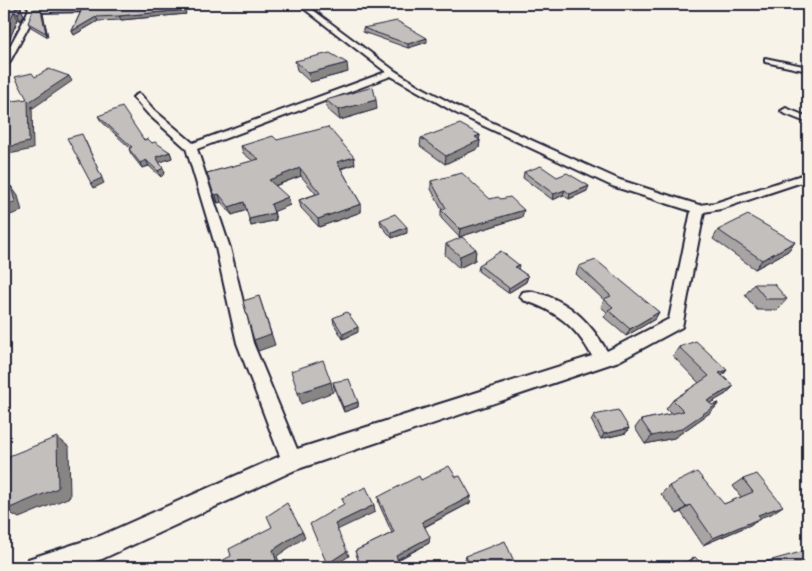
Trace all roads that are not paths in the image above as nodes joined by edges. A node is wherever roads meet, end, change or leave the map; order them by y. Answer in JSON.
{"nodes":[{"id":1,"x":201,"y":4,"type":"edge"},
{"id":2,"x":306,"y":4,"type":"edge"},
{"id":3,"x":30,"y":7,"type":"edge"},
{"id":4,"x":768,"y":60,"type":"dead end"},
{"id":5,"x":4,"y":65,"type":"edge"},
{"id":6,"x":808,"y":69,"type":"edge"},
{"id":7,"x":392,"y":73,"type":"junction"},
{"id":8,"x":138,"y":97,"type":"dead end"},
{"id":9,"x":786,"y":111,"type":"dead end"},
{"id":10,"x":808,"y":120,"type":"edge"},
{"id":11,"x":191,"y":147,"type":"junction"},
{"id":12,"x":807,"y":178,"type":"edge"},
{"id":13,"x":698,"y":209,"type":"junction"},
{"id":14,"x":528,"y":296,"type":"dead end"},
{"id":15,"x":603,"y":359,"type":"junction"},
{"id":16,"x":292,"y":461,"type":"junction"},
{"id":17,"x":36,"y":567,"type":"edge"}],
"edges":[{"from":1,"to":3,"type":"street"},
{"from":2,"to":7,"type":"street"},
{"from":3,"to":5,"type":"street"},
{"from":4,"to":6,"type":"street"},
{"from":7,"to":11,"type":"street"},
{"from":7,"to":13,"type":"street"},
{"from":8,"to":11,"type":"street"},
{"from":9,"to":10,"type":"street"},
{"from":11,"to":16,"type":"street"},
{"from":12,"to":13,"type":"street"},
{"from":13,"to":15,"type":"street"},
{"from":14,"to":15,"type":"street"},
{"from":15,"to":16,"type":"street"},
{"from":16,"to":17,"type":"street"}]}
